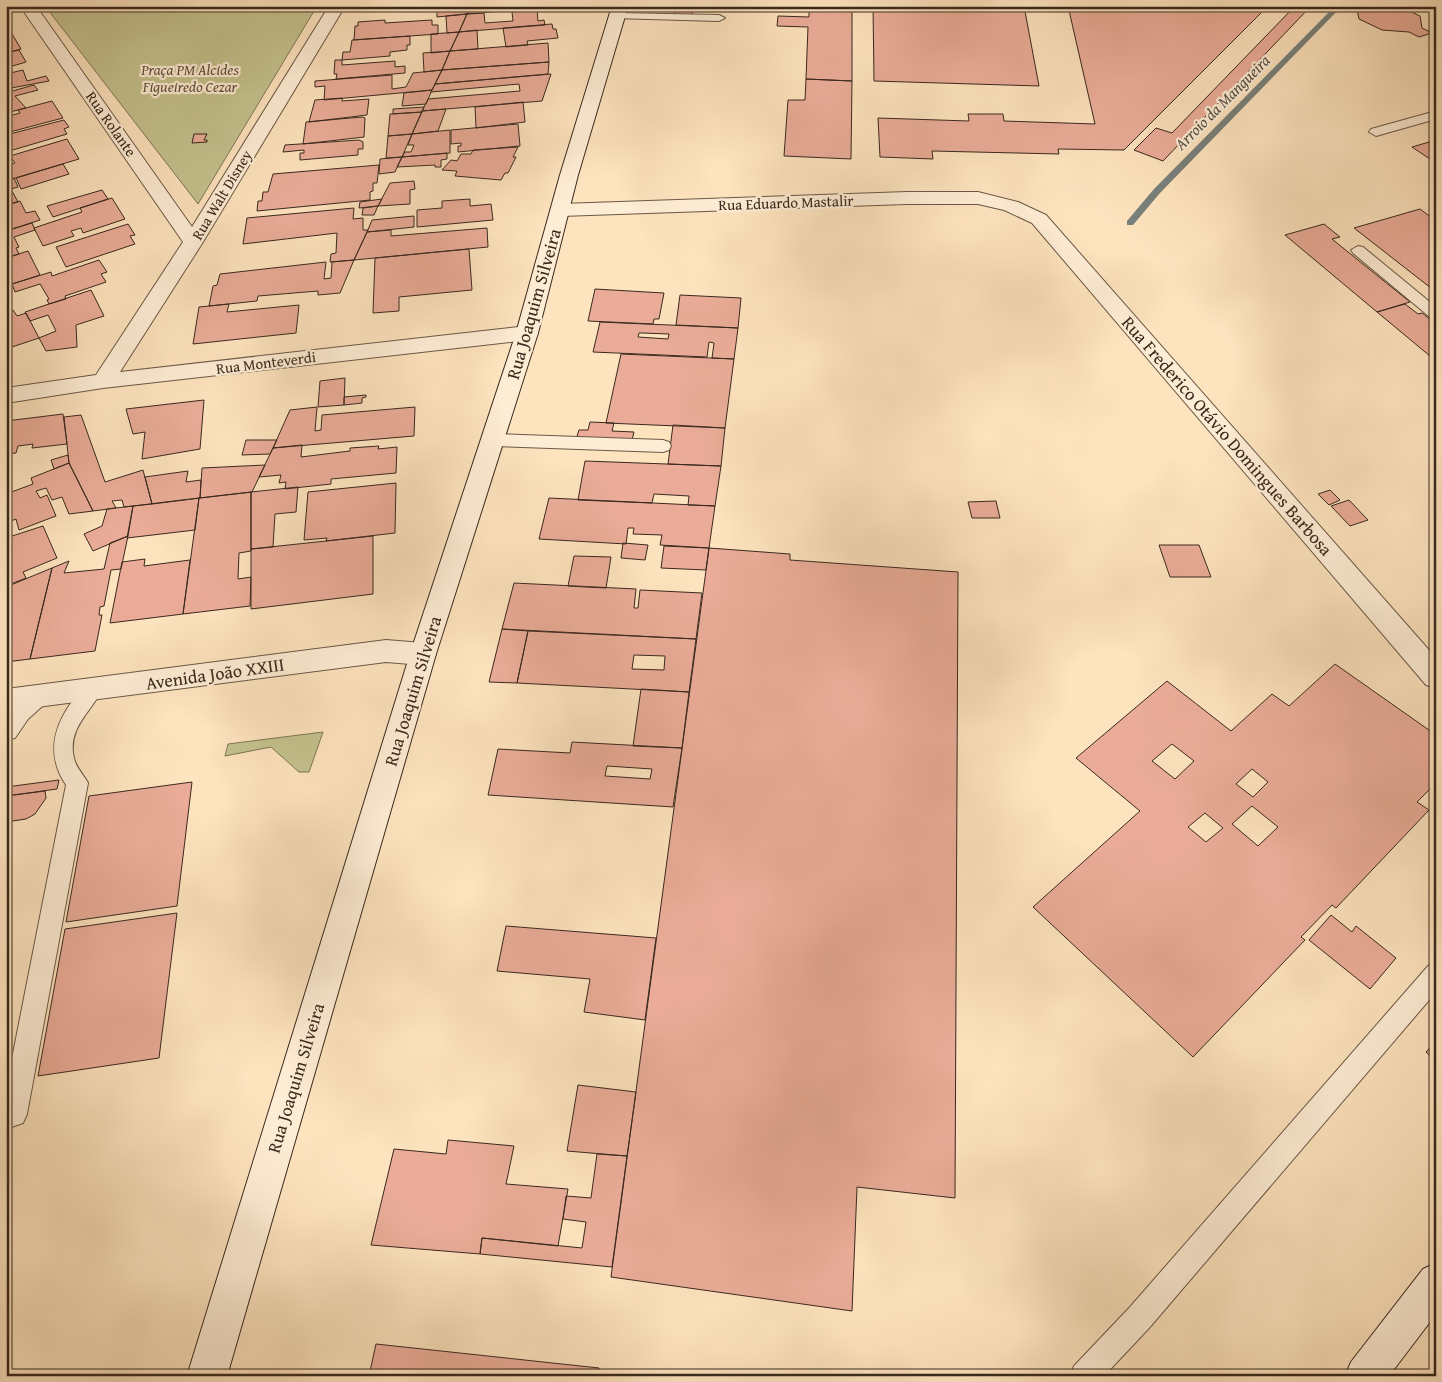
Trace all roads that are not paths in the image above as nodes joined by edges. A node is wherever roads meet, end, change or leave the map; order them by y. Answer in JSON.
{"nodes":[{"id":1,"x":28,"y":6,"type":"edge"},
{"id":2,"x":337,"y":6,"type":"edge"},
{"id":3,"x":619,"y":11,"type":"edge"},
{"id":4,"x":719,"y":18,"type":"dead end"},
{"id":5,"x":1436,"y":115,"type":"edge"},
{"id":6,"x":1376,"y":132,"type":"dead end"},
{"id":7,"x":1011,"y":206,"type":"joint"},
{"id":8,"x":560,"y":210,"type":"junction"},
{"id":9,"x":193,"y":242,"type":"junction"},
{"id":10,"x":1358,"y":250,"type":"dead end"},
{"id":11,"x":1436,"y":315,"type":"edge"},
{"id":12,"x":527,"y":333,"type":"junction"},
{"id":13,"x":103,"y":381,"type":"junction"},
{"id":14,"x":6,"y":396,"type":"edge"},
{"id":15,"x":493,"y":440,"type":"junction"},
{"id":16,"x":663,"y":446,"type":"dead end"},
{"id":17,"x":424,"y":654,"type":"junction"},
{"id":18,"x":1436,"y":677,"type":"edge"},
{"id":19,"x":92,"y":690,"type":"junction"},
{"id":20,"x":44,"y":695,"type":"junction"},
{"id":21,"x":6,"y":700,"type":"edge"},
{"id":22,"x":66,"y":727,"type":"junction"},
{"id":23,"x":7,"y":731,"type":"edge"},
{"id":24,"x":1436,"y":974,"type":"edge"},
{"id":25,"x":6,"y":1116,"type":"edge"},
{"id":26,"x":1436,"y":1282,"type":"edge"},
{"id":27,"x":207,"y":1376,"type":"edge"},
{"id":28,"x":1084,"y":1376,"type":"edge"},
{"id":29,"x":1365,"y":1376,"type":"edge"}],
"edges":[{"from":1,"to":9,"type":"street","name":"Rua Rolante"},
{"from":2,"to":9,"type":"street","name":"Rua Walt Disney"},
{"from":3,"to":4,"type":"lane"},
{"from":3,"to":8,"type":"street","name":"Rua Joaquim Silveira"},
{"from":5,"to":6,"type":"lane"},
{"from":7,"to":8,"type":"street","name":"Rua Eduardo Mastalir"},
{"from":7,"to":18,"type":"street","name":"Rua Frederico Otávio Domingues Barbosa"},
{"from":8,"to":12,"type":"street","name":"Rua Joaquim Silveira"},
{"from":9,"to":13,"type":"street","name":"Rua Walt Disney"},
{"from":10,"to":11,"type":"lane"},
{"from":12,"to":13,"type":"street","name":"Rua Monteverdi"},
{"from":12,"to":15,"type":"street","name":"Rua Joaquim Silveira"},
{"from":13,"to":14,"type":"street","name":"Rua Monteverdi"},
{"from":15,"to":16,"type":"lane"},
{"from":15,"to":17,"type":"street","name":"Rua Joaquim Silveira"},
{"from":17,"to":19,"type":"street","name":"Avenida João XXIII"},
{"from":17,"to":27,"type":"street","name":"Rua Joaquim Silveira"},
{"from":19,"to":20,"type":"street","name":"Avenida João XXIII"},
{"from":19,"to":22,"type":"lane"},
{"from":20,"to":21,"type":"street","name":"Avenida João XXIII"},
{"from":20,"to":22,"type":"lane"},
{"from":20,"to":23,"type":"lane"},
{"from":22,"to":25,"type":"lane"},
{"from":24,"to":28,"type":"lane"},
{"from":26,"to":29,"type":"street"}]}
